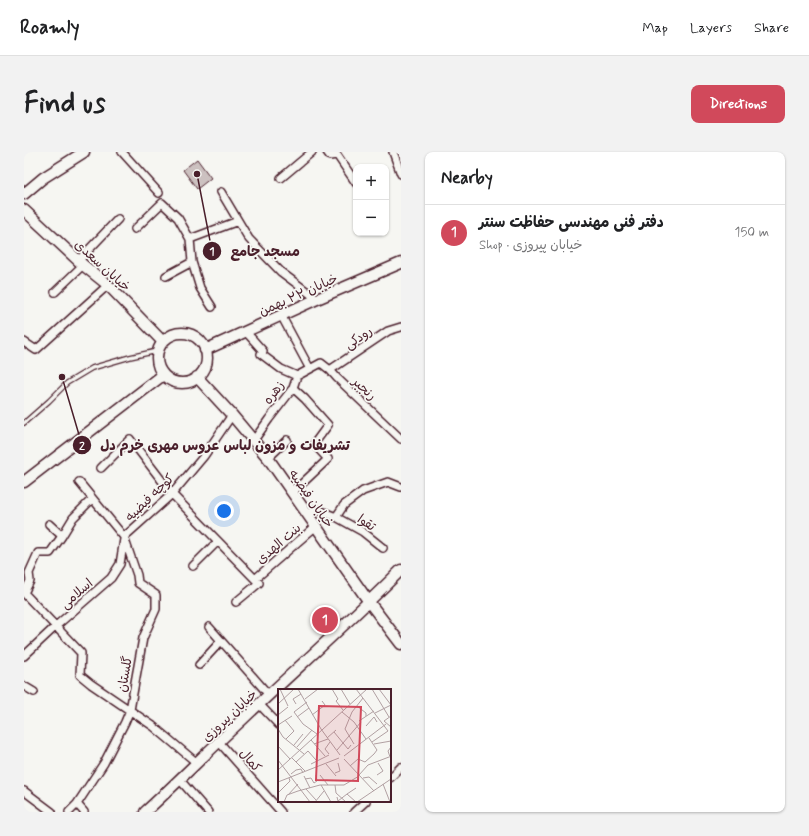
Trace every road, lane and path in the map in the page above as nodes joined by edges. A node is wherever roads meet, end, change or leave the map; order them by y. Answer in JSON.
{"nodes":[{"id":1,"x":84,"y":152,"type":"edge"},
{"id":2,"x":122,"y":152,"type":"edge"},
{"id":3,"x":312,"y":152,"type":"edge"},
{"id":4,"x":327,"y":152,"type":"edge"},
{"id":5,"x":393,"y":152,"type":"edge"},
{"id":6,"x":401,"y":174,"type":"edge"},
{"id":7,"x":281,"y":178,"type":"dead end"},
{"id":8,"x":353,"y":179,"type":"edge"},
{"id":9,"x":221,"y":192,"type":"dead end"},
{"id":10,"x":159,"y":193,"type":"dead end"},
{"id":11,"x":24,"y":194,"type":"edge"},
{"id":12,"x":24,"y":210,"type":"edge"},
{"id":13,"x":118,"y":219,"type":"dead end"},
{"id":14,"x":238,"y":221,"type":"junction"},
{"id":15,"x":135,"y":229,"type":"dead end"},
{"id":16,"x":190,"y":239,"type":"junction"},
{"id":17,"x":192,"y":262,"type":"junction"},
{"id":18,"x":81,"y":263,"type":"junction"},
{"id":19,"x":401,"y":264,"type":"edge"},
{"id":20,"x":166,"y":276,"type":"dead end"},
{"id":21,"x":108,"y":285,"type":"junction"},
{"id":22,"x":55,"y":292,"type":"dead end"},
{"id":23,"x":317,"y":299,"type":"junction"},
{"id":24,"x":212,"y":307,"type":"dead end"},
{"id":25,"x":281,"y":315,"type":"junction"},
{"id":26,"x":401,"y":327,"type":"edge"},
{"id":27,"x":246,"y":332,"type":"junction"},
{"id":28,"x":24,"y":342,"type":"edge"},
{"id":29,"x":163,"y":342,"type":"junction"},
{"id":30,"x":205,"y":350,"type":"junction"},
{"id":31,"x":158,"y":351,"type":"junction"},
{"id":32,"x":310,"y":369,"type":"junction"},
{"id":33,"x":330,"y":370,"type":"junction"},
{"id":34,"x":163,"y":375,"type":"junction"},
{"id":35,"x":296,"y":376,"type":"junction"},
{"id":36,"x":197,"y":377,"type":"junction"},
{"id":37,"x":293,"y":388,"type":"junction"},
{"id":38,"x":232,"y":414,"type":"junction"},
{"id":39,"x":24,"y":423,"type":"edge"},
{"id":40,"x":401,"y":439,"type":"edge"},
{"id":41,"x":254,"y":440,"type":"junction"},
{"id":42,"x":287,"y":440,"type":"dead end"},
{"id":43,"x":268,"y":458,"type":"junction"},
{"id":44,"x":101,"y":468,"type":"dead end"},
{"id":45,"x":24,"y":482,"type":"edge"},
{"id":46,"x":79,"y":482,"type":"dead end"},
{"id":47,"x":401,"y":487,"type":"edge"},
{"id":48,"x":292,"y":493,"type":"junction"},
{"id":49,"x":172,"y":494,"type":"junction"},
{"id":50,"x":92,"y":499,"type":"junction"},
{"id":51,"x":308,"y":515,"type":"junction"},
{"id":52,"x":336,"y":517,"type":"junction"},
{"id":53,"x":49,"y":524,"type":"dead end"},
{"id":54,"x":316,"y":526,"type":"junction"},
{"id":55,"x":62,"y":536,"type":"junction"},
{"id":56,"x":124,"y":537,"type":"junction"},
{"id":57,"x":218,"y":541,"type":"junction"},
{"id":58,"x":383,"y":548,"type":"dead end"},
{"id":59,"x":193,"y":566,"type":"dead end"},
{"id":60,"x":401,"y":570,"type":"edge"},
{"id":61,"x":255,"y":579,"type":"junction"},
{"id":62,"x":24,"y":593,"type":"edge"},
{"id":63,"x":236,"y":602,"type":"dead end"},
{"id":64,"x":369,"y":602,"type":"junction"},
{"id":65,"x":56,"y":626,"type":"junction"},
{"id":66,"x":209,"y":627,"type":"dead end"},
{"id":67,"x":221,"y":641,"type":"junction"},
{"id":68,"x":401,"y":644,"type":"edge"},
{"id":69,"x":24,"y":656,"type":"edge"},
{"id":70,"x":199,"y":665,"type":"dead end"},
{"id":71,"x":24,"y":686,"type":"edge"},
{"id":72,"x":34,"y":692,"type":"dead end"},
{"id":73,"x":268,"y":695,"type":"junction"},
{"id":74,"x":259,"y":704,"type":"junction"},
{"id":75,"x":130,"y":710,"type":"junction"},
{"id":76,"x":278,"y":724,"type":"edge"},
{"id":77,"x":219,"y":742,"type":"junction"},
{"id":78,"x":197,"y":763,"type":"junction"},
{"id":79,"x":401,"y":767,"type":"edge"},
{"id":80,"x":391,"y":777,"type":"edge"},
{"id":81,"x":180,"y":780,"type":"junction"},
{"id":82,"x":24,"y":791,"type":"edge"},
{"id":83,"x":365,"y":802,"type":"edge"},
{"id":84,"x":77,"y":804,"type":"junction"},
{"id":85,"x":52,"y":812,"type":"edge"},
{"id":86,"x":69,"y":812,"type":"edge"},
{"id":87,"x":84,"y":812,"type":"edge"},
{"id":88,"x":145,"y":812,"type":"edge"},
{"id":89,"x":208,"y":812,"type":"edge"},
{"id":90,"x":281,"y":812,"type":"edge"},
{"id":91,"x":354,"y":812,"type":"edge"}],
"edges":[{"from":1,"to":11,"type":"main road"},
{"from":2,"to":10,"type":"street"},
{"from":3,"to":7,"type":"street"},
{"from":4,"to":8,"type":"street"},
{"from":5,"to":6,"type":"street"},
{"from":9,"to":14,"type":"street"},
{"from":12,"to":18,"type":"main road","name":"خیابان سعدی"},
{"from":13,"to":18,"type":"street"},
{"from":14,"to":16,"type":"street"},
{"from":14,"to":23,"type":"street"},
{"from":15,"to":16,"type":"street"},
{"from":16,"to":17,"type":"street"},
{"from":17,"to":20,"type":"street"},
{"from":17,"to":24,"type":"street"},
{"from":18,"to":21,"type":"main road","name":"خیابان سعدی"},
{"from":18,"to":22,"type":"street"},
{"from":19,"to":23,"type":"main road","name":"خیابان ۲۲ بهمن"},
{"from":21,"to":28,"type":"street"},
{"from":21,"to":29,"type":"main road","name":"خیابان سعدی"},
{"from":23,"to":25,"type":"main road","name":"خیابان ۲۲ بهمن"},
{"from":25,"to":27,"type":"main road","name":"خیابان ۲۲ بهمن"},
{"from":25,"to":32,"type":"street"},
{"from":26,"to":33,"type":"street","name":"رودکی"},
{"from":27,"to":30,"type":"main road","name":"خیابان ۲۲ بهمن"},
{"from":27,"to":35,"type":"street","name":"زهره"},
{"from":29,"to":30,"type":"main road"},
{"from":29,"to":31,"type":"main road"},
{"from":30,"to":36,"type":"main road"},
{"from":31,"to":34,"type":"main road"},
{"from":31,"to":39,"type":"lane"},
{"from":32,"to":33,"type":"street"},
{"from":32,"to":35,"type":"street"},
{"from":33,"to":40,"type":"street","name":"رنجبر"},
{"from":34,"to":36,"type":"main road"},
{"from":34,"to":45,"type":"main road"},
{"from":35,"to":37,"type":"street","name":"زهره"},
{"from":36,"to":38,"type":"main road","name":"خیابان فیضیه"},
{"from":37,"to":41,"type":"street","name":"زهره"},
{"from":37,"to":48,"type":"street"},
{"from":38,"to":41,"type":"main road","name":"خیابان فیضیه"},
{"from":38,"to":49,"type":"street","name":"کوچه فیضیه"},
{"from":41,"to":43,"type":"main road","name":"خیابان فیضیه"},
{"from":42,"to":43,"type":"street"},
{"from":43,"to":48,"type":"main road","name":"خیابان فیضیه"},
{"from":44,"to":49,"type":"street","name":"بنت الهدی"},
{"from":46,"to":50,"type":"street"},
{"from":47,"to":52,"type":"street"},
{"from":48,"to":51,"type":"main road","name":"خیابان فیضیه"},
{"from":49,"to":56,"type":"street","name":"کوچه فیضیه"},
{"from":49,"to":57,"type":"street","name":"بنت الهدی"},
{"from":50,"to":55,"type":"street"},
{"from":50,"to":56,"type":"street"},
{"from":51,"to":52,"type":"street","name":"تقوا"},
{"from":51,"to":54,"type":"main road","name":"خیابان فیضیه"},
{"from":52,"to":58,"type":"street","name":"تقوا"},
{"from":53,"to":55,"type":"street"},
{"from":54,"to":61,"type":"street","name":"بنت الهدی"},
{"from":54,"to":64,"type":"main road","name":"خیابان فیضیه"},
{"from":55,"to":62,"type":"street"},
{"from":56,"to":65,"type":"street","name":"اسلامی"},
{"from":56,"to":75,"type":"street","name":"گلستان"},
{"from":57,"to":59,"type":"street"},
{"from":57,"to":61,"type":"street","name":"بنت الهدی"},
{"from":60,"to":64,"type":"main road","name":"خیابان پیروزی"},
{"from":61,"to":63,"type":"street","name":"بنت الهدی"},
{"from":62,"to":65,"type":"street"},
{"from":64,"to":68,"type":"main road","name":"خیابان فیضیه"},
{"from":64,"to":73,"type":"main road","name":"خیابان پیروزی"},
{"from":65,"to":69,"type":"street","name":"اسلامی"},
{"from":65,"to":75,"type":"street"},
{"from":66,"to":67,"type":"street"},
{"from":67,"to":70,"type":"street"},
{"from":67,"to":73,"type":"street"},
{"from":71,"to":72,"type":"street"},
{"from":73,"to":74,"type":"main road","name":"خیابان پیروزی"},
{"from":74,"to":76,"type":"street"},
{"from":74,"to":77,"type":"main road","name":"خیابان پیروزی"},
{"from":75,"to":78,"type":"street"},
{"from":75,"to":84,"type":"street","name":"گلستان"},
{"from":77,"to":78,"type":"main road","name":"خیابان پیروزی"},
{"from":77,"to":90,"type":"street","name":"کمال"},
{"from":78,"to":81,"type":"main road","name":"خیابان پیروزی"},
{"from":79,"to":80,"type":"street"},
{"from":81,"to":88,"type":"main road","name":"خیابان پیروزی"},
{"from":81,"to":89,"type":"street"},
{"from":82,"to":85,"type":"street"},
{"from":83,"to":91,"type":"street"},
{"from":84,"to":86,"type":"street","name":"گلستان"},
{"from":84,"to":87,"type":"street"}]}
